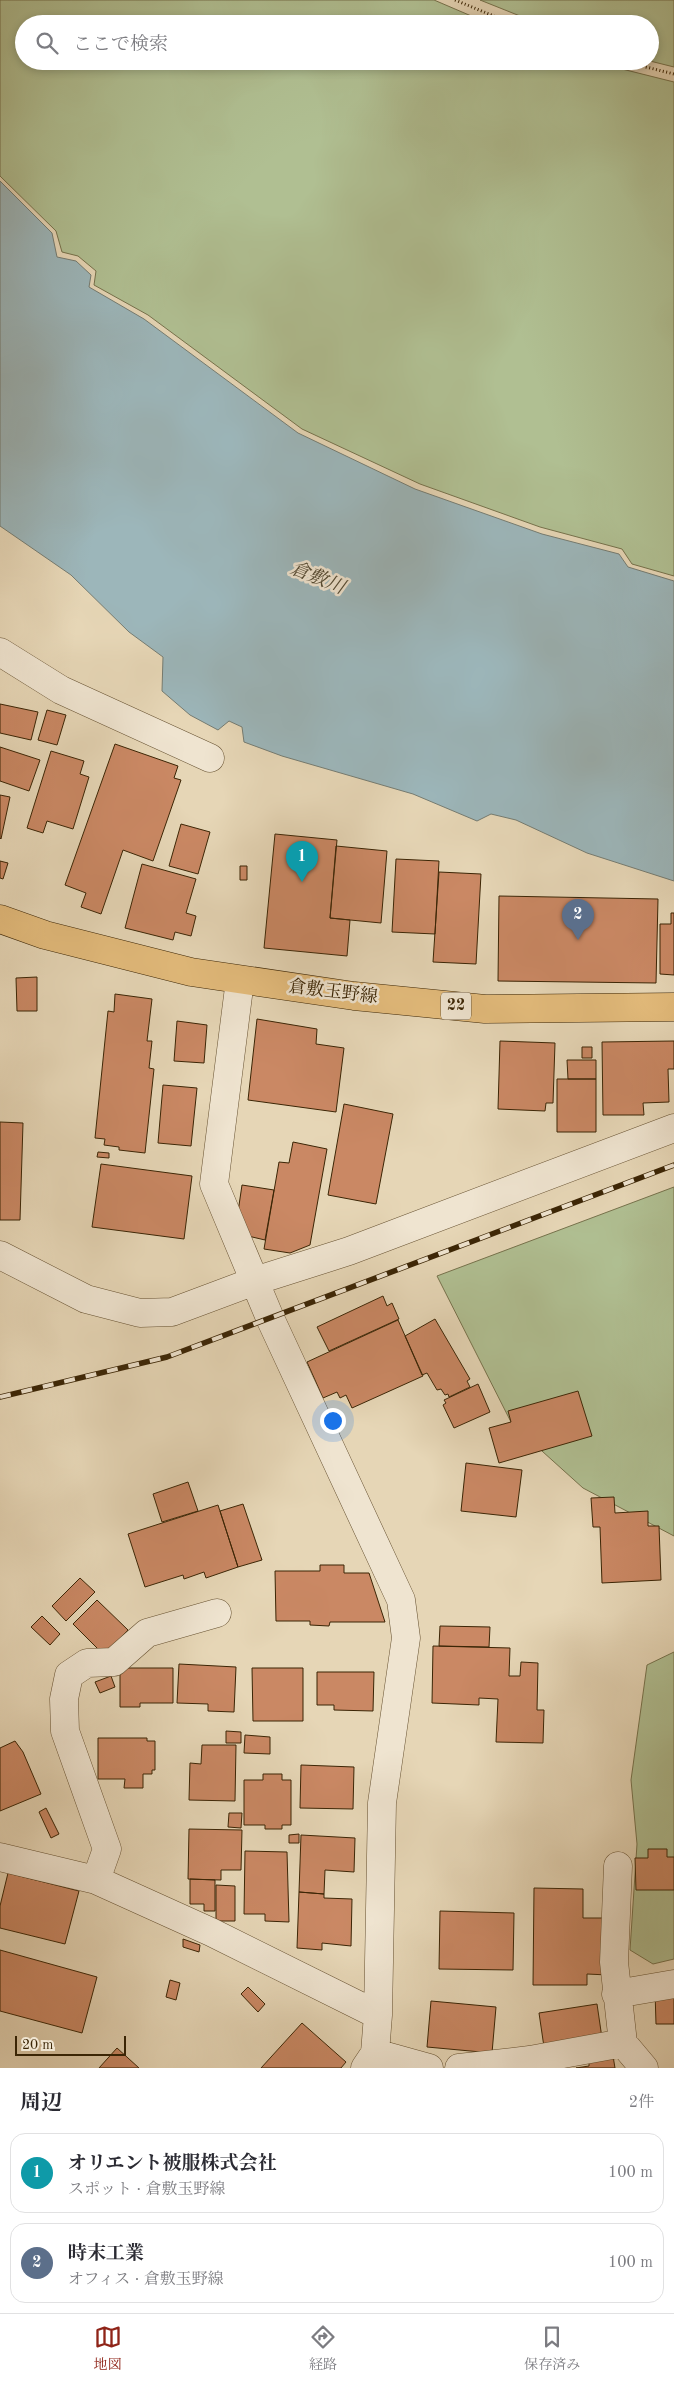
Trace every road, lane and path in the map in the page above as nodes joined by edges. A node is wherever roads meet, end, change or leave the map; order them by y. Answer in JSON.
{"nodes":[{"id":1,"x":455,"y":0,"type":"edge"},
{"id":2,"x":491,"y":15,"type":"edge"},
{"id":3,"x":658,"y":70,"type":"edge"},
{"id":4,"x":674,"y":74,"type":"edge"},
{"id":5,"x":0,"y":652,"type":"edge"},
{"id":6,"x":210,"y":758,"type":"dead end"},
{"id":7,"x":0,"y":919,"type":"edge"},
{"id":8,"x":240,"y":980,"type":"junction"},
{"id":9,"x":674,"y":1007,"type":"edge"},
{"id":10,"x":674,"y":1128,"type":"edge"},
{"id":11,"x":0,"y":1256,"type":"edge"},
{"id":12,"x":255,"y":1280,"type":"junction"},
{"id":13,"x":217,"y":1613,"type":"dead end"},
{"id":14,"x":0,"y":1857,"type":"edge"},
{"id":15,"x":618,"y":1866,"type":"dead end"},
{"id":16,"x":96,"y":1880,"type":"junction"},
{"id":17,"x":674,"y":1984,"type":"edge"},
{"id":18,"x":616,"y":1994,"type":"junction"},
{"id":19,"x":378,"y":2015,"type":"junction"},
{"id":20,"x":623,"y":2043,"type":"junction"},
{"id":21,"x":370,"y":2061,"type":"edge"},
{"id":22,"x":429,"y":2068,"type":"edge"},
{"id":23,"x":460,"y":2068,"type":"edge"},
{"id":24,"x":644,"y":2068,"type":"edge"}],
"edges":[{"from":1,"to":2,"type":"path"},
{"from":3,"to":4,"type":"path"},
{"from":5,"to":6,"type":"street"},
{"from":7,"to":8,"type":"main road","name":"倉敷玉野線","number":"22"},
{"from":8,"to":9,"type":"main road","name":"倉敷玉野線","number":"22"},
{"from":8,"to":12,"type":"street"},
{"from":10,"to":12,"type":"street"},
{"from":11,"to":12,"type":"street"},
{"from":12,"to":19,"type":"street"},
{"from":13,"to":16,"type":"street"},
{"from":14,"to":16,"type":"street"},
{"from":15,"to":18,"type":"street"},
{"from":16,"to":19,"type":"street"},
{"from":17,"to":18,"type":"street"},
{"from":18,"to":20,"type":"street"},
{"from":19,"to":21,"type":"street"},
{"from":20,"to":23,"type":"street"},
{"from":20,"to":24,"type":"street"},
{"from":21,"to":22,"type":"street"}]}
